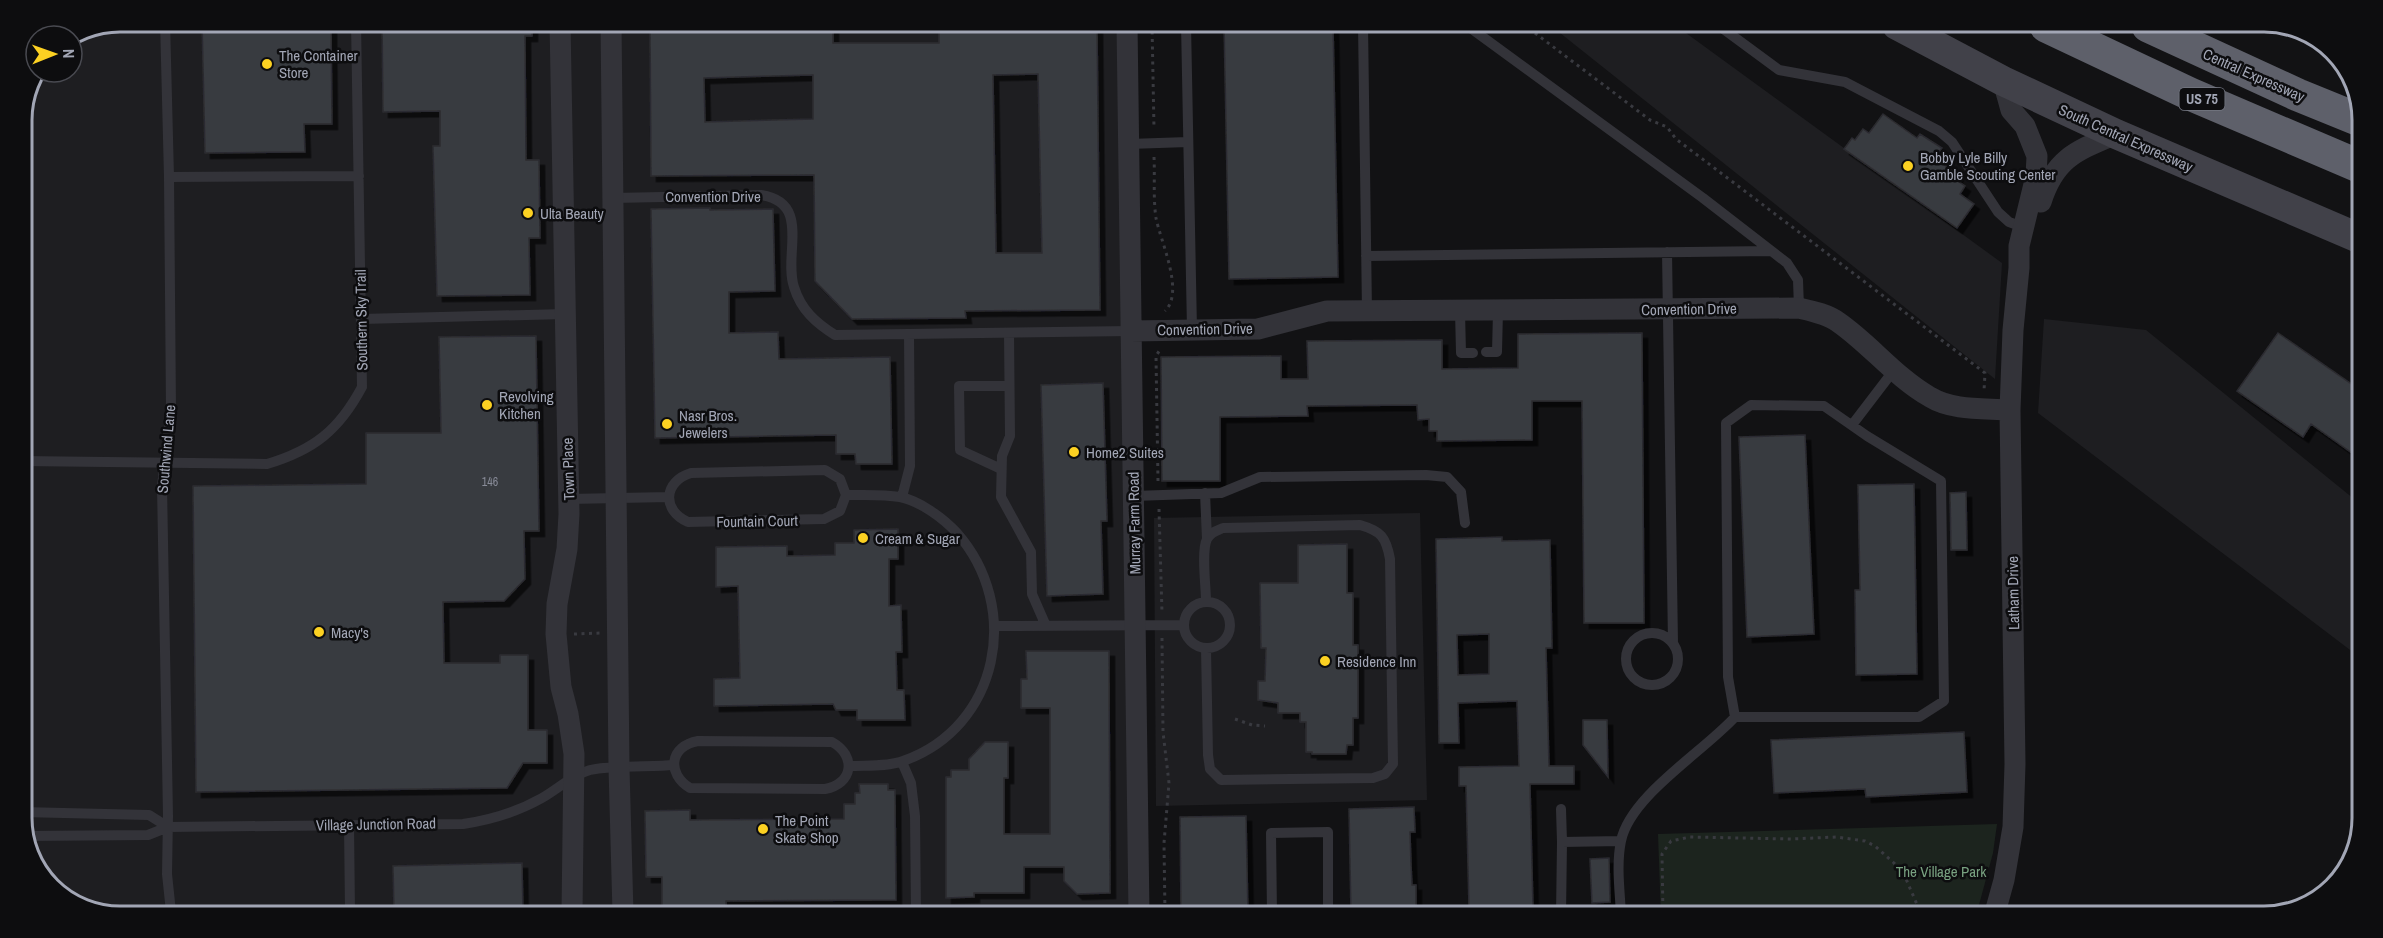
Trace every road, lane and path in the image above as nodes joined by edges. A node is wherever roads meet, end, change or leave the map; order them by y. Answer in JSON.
{"nodes":[{"id":1,"x":165,"y":31,"type":"edge"},
{"id":2,"x":356,"y":31,"type":"edge"},
{"id":3,"x":560,"y":31,"type":"edge"},
{"id":4,"x":610,"y":31,"type":"edge"},
{"id":5,"x":1127,"y":31,"type":"edge"},
{"id":6,"x":1152,"y":31,"type":"edge"},
{"id":7,"x":1186,"y":31,"type":"edge"},
{"id":8,"x":1363,"y":31,"type":"edge"},
{"id":9,"x":1475,"y":31,"type":"edge"},
{"id":10,"x":1532,"y":31,"type":"edge"},
{"id":11,"x":1726,"y":31,"type":"edge"},
{"id":12,"x":1908,"y":31,"type":"edge"},
{"id":13,"x":2057,"y":31,"type":"edge"},
{"id":14,"x":2159,"y":31,"type":"edge"},
{"id":15,"x":2003,"y":81,"type":"junction"},
{"id":16,"x":2351,"y":117,"type":"edge"},
{"id":17,"x":2116,"y":134,"type":"junction"},
{"id":18,"x":1188,"y":142,"type":"junction"},
{"id":19,"x":1154,"y":143,"type":"junction"},
{"id":20,"x":1129,"y":144,"type":"junction"},
{"id":21,"x":2351,"y":163,"type":"edge"},
{"id":22,"x":358,"y":176,"type":"junction"},
{"id":23,"x":169,"y":177,"type":"junction"},
{"id":24,"x":613,"y":198,"type":"junction"},
{"id":25,"x":2023,"y":227,"type":"junction"},
{"id":26,"x":2351,"y":235,"type":"edge"},
{"id":27,"x":1770,"y":250,"type":"junction"},
{"id":28,"x":1667,"y":252,"type":"junction"},
{"id":29,"x":1366,"y":256,"type":"junction"},
{"id":30,"x":2019,"y":268,"type":"junction"},
{"id":31,"x":1799,"y":308,"type":"junction"},
{"id":32,"x":1668,"y":310,"type":"junction"},
{"id":33,"x":1460,"y":311,"type":"junction"},
{"id":34,"x":1498,"y":311,"type":"junction"},
{"id":35,"x":1367,"y":312,"type":"junction"},
{"id":36,"x":565,"y":314,"type":"junction"},
{"id":37,"x":361,"y":319,"type":"junction"},
{"id":38,"x":1192,"y":330,"type":"junction"},
{"id":39,"x":1131,"y":331,"type":"junction"},
{"id":40,"x":1161,"y":331,"type":"junction"},
{"id":41,"x":1009,"y":333,"type":"junction"},
{"id":42,"x":909,"y":334,"type":"junction"},
{"id":43,"x":1486,"y":352,"type":"dead end"},
{"id":44,"x":1473,"y":353,"type":"dead end"},
{"id":45,"x":1894,"y":370,"type":"junction"},
{"id":46,"x":1009,"y":386,"type":"junction"},
{"id":47,"x":1983,"y":408,"type":"junction"},
{"id":48,"x":2010,"y":410,"type":"junction"},
{"id":49,"x":1852,"y":425,"type":"junction"},
{"id":50,"x":32,"y":461,"type":"edge"},
{"id":51,"x":163,"y":463,"type":"junction"},
{"id":52,"x":1001,"y":469,"type":"junction"},
{"id":53,"x":1205,"y":493,"type":"junction"},
{"id":54,"x":1159,"y":494,"type":"junction"},
{"id":55,"x":846,"y":495,"type":"junction"},
{"id":56,"x":1134,"y":496,"type":"junction"},
{"id":57,"x":669,"y":497,"type":"junction"},
{"id":58,"x":902,"y":497,"type":"junction"},
{"id":59,"x":616,"y":498,"type":"junction"},
{"id":60,"x":569,"y":500,"type":"junction"},
{"id":61,"x":1465,"y":523,"type":"dead end"},
{"id":62,"x":1207,"y":539,"type":"junction"},
{"id":63,"x":1206,"y":601,"type":"junction"},
{"id":64,"x":1162,"y":625,"type":"junction"},
{"id":65,"x":995,"y":626,"type":"junction"},
{"id":66,"x":1046,"y":626,"type":"junction"},
{"id":67,"x":1135,"y":626,"type":"junction"},
{"id":68,"x":1184,"y":626,"type":"junction"},
{"id":69,"x":619,"y":633,"type":"junction"},
{"id":70,"x":556,"y":634,"type":"junction"},
{"id":71,"x":1673,"y":643,"type":"junction"},
{"id":72,"x":1206,"y":648,"type":"junction"},
{"id":73,"x":1735,"y":717,"type":"junction"},
{"id":74,"x":1235,"y":719,"type":"dead end"},
{"id":75,"x":1265,"y":726,"type":"dead end"},
{"id":76,"x":902,"y":762,"type":"junction"},
{"id":77,"x":674,"y":765,"type":"junction"},
{"id":78,"x":849,"y":766,"type":"junction"},
{"id":79,"x":619,"y":768,"type":"junction"},
{"id":80,"x":573,"y":778,"type":"junction"},
{"id":81,"x":1561,"y":809,"type":"dead end"},
{"id":82,"x":32,"y":812,"type":"edge"},
{"id":83,"x":349,"y":825,"type":"junction"},
{"id":84,"x":168,"y":827,"type":"junction"},
{"id":85,"x":33,"y":836,"type":"edge"},
{"id":86,"x":1621,"y":841,"type":"junction"},
{"id":87,"x":1562,"y":842,"type":"junction"},
{"id":88,"x":170,"y":906,"type":"edge"},
{"id":89,"x":350,"y":906,"type":"edge"},
{"id":90,"x":572,"y":906,"type":"edge"},
{"id":91,"x":623,"y":906,"type":"edge"},
{"id":92,"x":916,"y":906,"type":"edge"},
{"id":93,"x":1139,"y":906,"type":"edge"},
{"id":94,"x":1165,"y":906,"type":"edge"},
{"id":95,"x":1272,"y":906,"type":"edge"},
{"id":96,"x":1328,"y":906,"type":"edge"},
{"id":97,"x":1561,"y":906,"type":"edge"},
{"id":98,"x":1621,"y":906,"type":"edge"},
{"id":99,"x":1663,"y":906,"type":"edge"},
{"id":100,"x":1918,"y":906,"type":"edge"},
{"id":101,"x":1996,"y":906,"type":"edge"}],
"edges":[{"from":1,"to":23,"type":"lane","name":"Southwind Lane"},
{"from":2,"to":22,"type":"lane","name":"Southern Sky Trail"},
{"from":3,"to":36,"type":"street","name":"Town Place"},
{"from":4,"to":24,"type":"street"},
{"from":5,"to":20,"type":"street","name":"Murray Farm Road"},
{"from":6,"to":19,"type":"path"},
{"from":7,"to":18,"type":"lane"},
{"from":8,"to":29,"type":"lane"},
{"from":9,"to":27,"type":"lane"},
{"from":10,"to":47,"type":"path"},
{"from":11,"to":25,"type":"lane"},
{"from":12,"to":15,"type":"main road","name":"South Central Expressway"},
{"from":13,"to":21,"type":"highway","number":"US 75"},
{"from":14,"to":16,"type":"highway","name":"Central Expressway"},
{"from":15,"to":17,"type":"main road","name":"South Central Expressway"},
{"from":15,"to":25,"type":"street","name":"Latham Drive"},
{"from":17,"to":26,"type":"main road","name":"South Central Expressway"},
{"from":17,"to":30,"type":"street","name":"Latham Drive"},
{"from":18,"to":19,"type":"lane"},
{"from":18,"to":38,"type":"lane"},
{"from":19,"to":20,"type":"lane"},
{"from":19,"to":40,"type":"path"},
{"from":20,"to":39,"type":"street","name":"Murray Farm Road"},
{"from":22,"to":23,"type":"lane"},
{"from":22,"to":37,"type":"lane","name":"Southern Sky Trail"},
{"from":23,"to":51,"type":"lane","name":"Southwind Lane"},
{"from":24,"to":42,"type":"lane","name":"Convention Drive"},
{"from":24,"to":59,"type":"street"},
{"from":25,"to":30,"type":"street","name":"Latham Drive"},
{"from":27,"to":28,"type":"lane"},
{"from":27,"to":31,"type":"lane"},
{"from":28,"to":29,"type":"lane"},
{"from":28,"to":32,"type":"lane"},
{"from":29,"to":35,"type":"lane"},
{"from":30,"to":48,"type":"street","name":"Latham Drive"},
{"from":31,"to":32,"type":"street","name":"Convention Drive"},
{"from":31,"to":45,"type":"street","name":"Convention Drive"},
{"from":32,"to":34,"type":"street","name":"Convention Drive"},
{"from":32,"to":71,"type":"lane"},
{"from":33,"to":34,"type":"street","name":"Convention Drive"},
{"from":33,"to":35,"type":"street","name":"Convention Drive"},
{"from":33,"to":44,"type":"lane"},
{"from":34,"to":43,"type":"lane"},
{"from":35,"to":38,"type":"street","name":"Convention Drive"},
{"from":36,"to":37,"type":"lane"},
{"from":36,"to":60,"type":"street","name":"Town Place"},
{"from":37,"to":51,"type":"lane","name":"Southern Sky Trail"},
{"from":38,"to":40,"type":"street","name":"Convention Drive"},
{"from":39,"to":40,"type":"street","name":"Convention Drive"},
{"from":39,"to":41,"type":"lane","name":"Convention Drive"},
{"from":39,"to":56,"type":"street","name":"Murray Farm Road"},
{"from":40,"to":54,"type":"path"},
{"from":41,"to":42,"type":"lane","name":"Convention Drive"},
{"from":41,"to":46,"type":"lane"},
{"from":42,"to":58,"type":"lane"},
{"from":45,"to":47,"type":"street","name":"Convention Drive"},
{"from":45,"to":49,"type":"lane"},
{"from":46,"to":52,"type":"lane"},
{"from":46,"to":52,"type":"lane"},
{"from":47,"to":48,"type":"street","name":"Convention Drive"},
{"from":48,"to":101,"type":"street","name":"Latham Drive"},
{"from":49,"to":73,"type":"lane"},
{"from":49,"to":73,"type":"lane"},
{"from":50,"to":51,"type":"lane","name":"Southern Sky Trail"},
{"from":51,"to":84,"type":"lane","name":"Southwind Lane"},
{"from":52,"to":66,"type":"lane"},
{"from":53,"to":54,"type":"lane"},
{"from":53,"to":61,"type":"lane"},
{"from":53,"to":62,"type":"lane"},
{"from":54,"to":56,"type":"lane"},
{"from":54,"to":64,"type":"path"},
{"from":55,"to":57,"type":"lane"},
{"from":55,"to":57,"type":"lane","name":"Fountain Court"},
{"from":55,"to":58,"type":"lane"},
{"from":56,"to":67,"type":"street","name":"Murray Farm Road"},
{"from":57,"to":59,"type":"lane"},
{"from":58,"to":65,"type":"lane"},
{"from":59,"to":60,"type":"lane"},
{"from":59,"to":69,"type":"street"},
{"from":60,"to":70,"type":"street","name":"Town Place"},
{"from":62,"to":63,"type":"lane"},
{"from":62,"to":72,"type":"lane"},
{"from":63,"to":68,"type":"lane"},
{"from":63,"to":72,"type":"lane"},
{"from":64,"to":67,"type":"lane"},
{"from":64,"to":68,"type":"lane"},
{"from":64,"to":94,"type":"path"},
{"from":65,"to":66,"type":"lane"},
{"from":65,"to":76,"type":"lane"},
{"from":66,"to":67,"type":"lane"},
{"from":67,"to":93,"type":"street","name":"Murray Farm Road"},
{"from":68,"to":72,"type":"lane"},
{"from":69,"to":70,"type":"path"},
{"from":69,"to":79,"type":"street"},
{"from":70,"to":80,"type":"street","name":"Town Place"},
{"from":71,"to":71,"type":"lane"},
{"from":73,"to":86,"type":"lane"},
{"from":74,"to":75,"type":"path"},
{"from":76,"to":78,"type":"lane"},
{"from":76,"to":92,"type":"lane"},
{"from":77,"to":78,"type":"lane"},
{"from":77,"to":78,"type":"lane"},
{"from":77,"to":79,"type":"lane"},
{"from":79,"to":80,"type":"lane","name":"Village Junction Road"},
{"from":79,"to":91,"type":"street"},
{"from":80,"to":83,"type":"lane","name":"Village Junction Road"},
{"from":80,"to":90,"type":"street","name":"Town Place"},
{"from":81,"to":87,"type":"lane"},
{"from":82,"to":84,"type":"lane"},
{"from":83,"to":84,"type":"lane","name":"Village Junction Road"},
{"from":83,"to":89,"type":"lane"},
{"from":84,"to":85,"type":"lane"},
{"from":84,"to":88,"type":"lane","name":"Southwind Lane"},
{"from":86,"to":87,"type":"lane"},
{"from":86,"to":98,"type":"lane"},
{"from":87,"to":97,"type":"lane"},
{"from":95,"to":96,"type":"lane"},
{"from":99,"to":100,"type":"path"}]}
